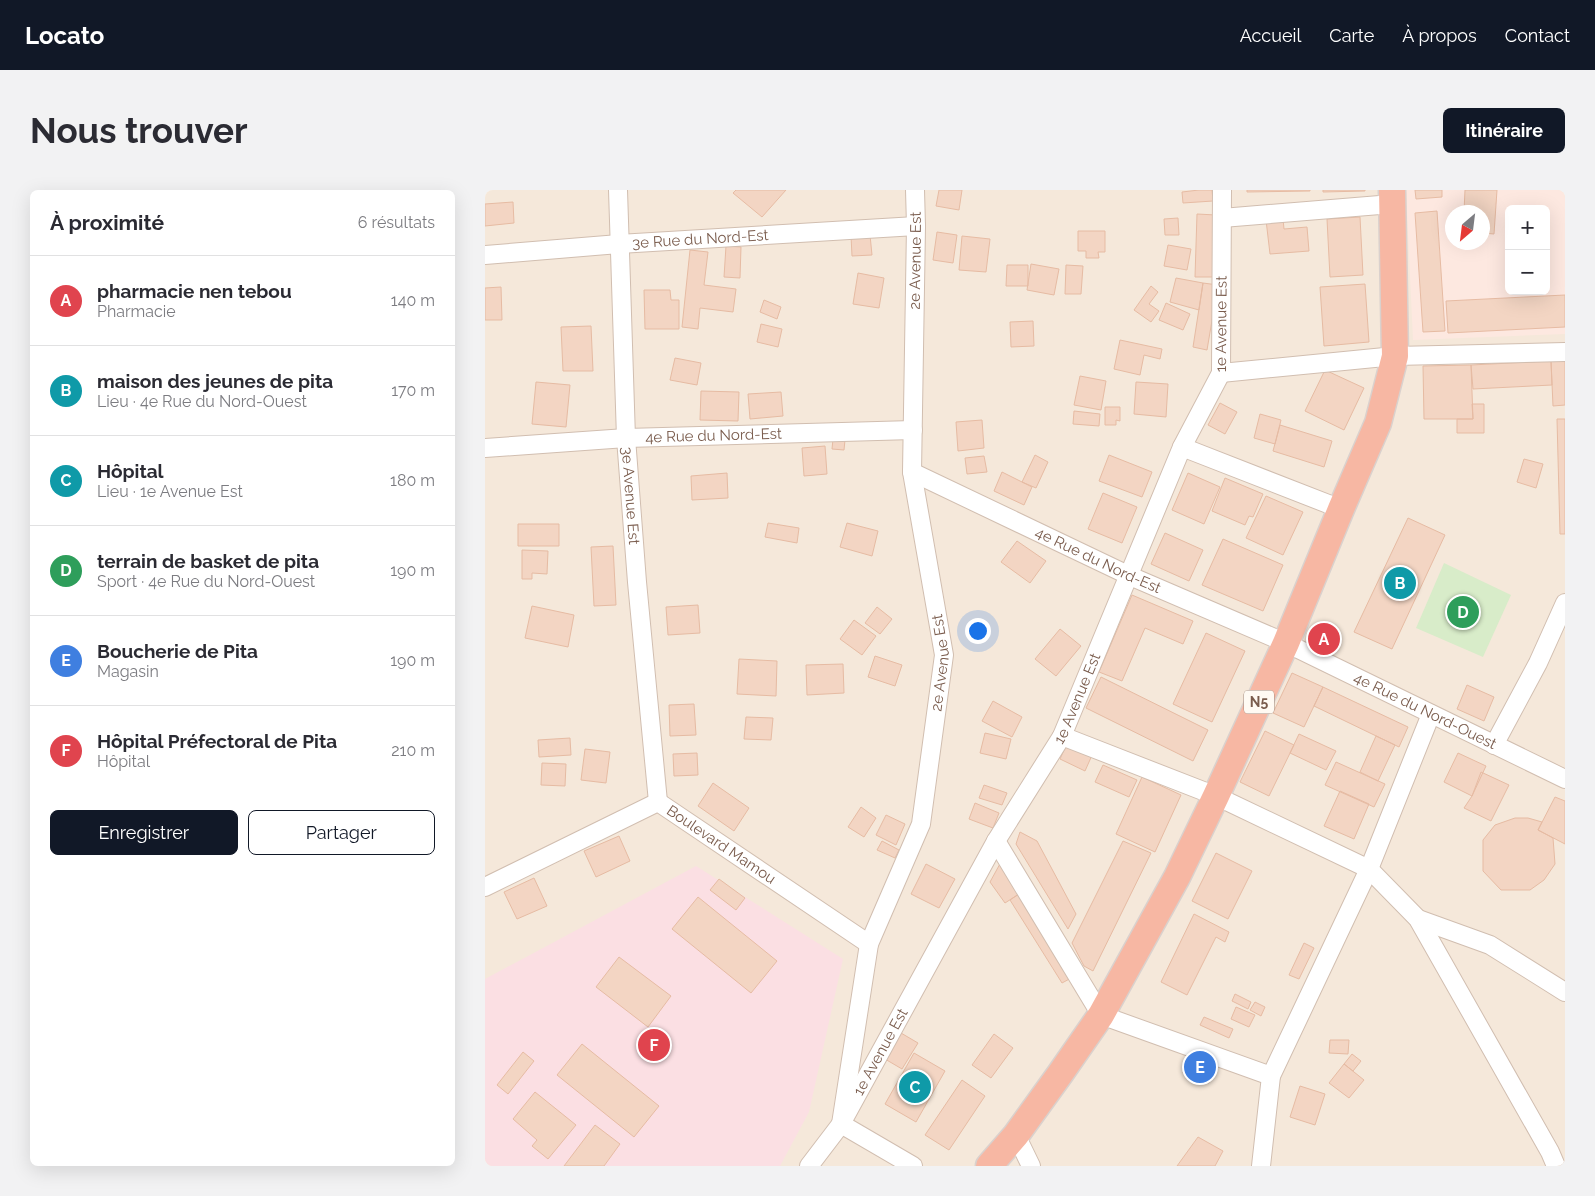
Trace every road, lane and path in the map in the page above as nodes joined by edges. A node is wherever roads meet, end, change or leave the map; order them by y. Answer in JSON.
{"nodes":[{"id":1,"x":617,"y":190,"type":"edge"},
{"id":2,"x":915,"y":190,"type":"edge"},
{"id":3,"x":1222,"y":190,"type":"edge"},
{"id":4,"x":1392,"y":197,"type":"edge"},
{"id":5,"x":1222,"y":218,"type":"junction"},
{"id":6,"x":916,"y":226,"type":"junction"},
{"id":7,"x":619,"y":244,"type":"junction"},
{"id":8,"x":485,"y":255,"type":"edge"},
{"id":9,"x":1565,"y":352,"type":"edge"},
{"id":10,"x":1395,"y":356,"type":"junction"},
{"id":11,"x":1221,"y":373,"type":"junction"},
{"id":12,"x":913,"y":430,"type":"junction"},
{"id":13,"x":626,"y":438,"type":"junction"},
{"id":14,"x":1182,"y":447,"type":"junction"},
{"id":15,"x":485,"y":448,"type":"edge"},
{"id":16,"x":912,"y":472,"type":"junction"},
{"id":17,"x":1341,"y":508,"type":"junction"},
{"id":18,"x":1130,"y":576,"type":"junction"},
{"id":19,"x":1565,"y":603,"type":"edge"},
{"id":20,"x":1286,"y":643,"type":"junction"},
{"id":21,"x":1431,"y":714,"type":"junction"},
{"id":22,"x":1062,"y":736,"type":"junction"},
{"id":23,"x":1494,"y":745,"type":"junction"},
{"id":24,"x":1565,"y":779,"type":"edge"},
{"id":25,"x":1216,"y":796,"type":"junction"},
{"id":26,"x":658,"y":802,"type":"junction"},
{"id":27,"x":995,"y":841,"type":"junction"},
{"id":28,"x":1369,"y":869,"type":"junction"},
{"id":29,"x":485,"y":886,"type":"edge"},
{"id":30,"x":1418,"y":919,"type":"junction"},
{"id":31,"x":869,"y":944,"type":"junction"},
{"id":32,"x":1565,"y":992,"type":"edge"},
{"id":33,"x":1101,"y":1015,"type":"junction"},
{"id":34,"x":1271,"y":1076,"type":"junction"},
{"id":35,"x":841,"y":1124,"type":"junction"},
{"id":36,"x":1015,"y":1135,"type":"junction"},
{"id":37,"x":809,"y":1166,"type":"edge"},
{"id":38,"x":913,"y":1166,"type":"edge"},
{"id":39,"x":989,"y":1166,"type":"edge"},
{"id":40,"x":1031,"y":1166,"type":"edge"},
{"id":41,"x":1261,"y":1166,"type":"edge"},
{"id":42,"x":1556,"y":1166,"type":"edge"}],
"edges":[{"from":1,"to":7,"type":"street","name":"3e Avenue Est"},
{"from":2,"to":6,"type":"street","name":"2e Avenue Est"},
{"from":3,"to":5,"type":"street","name":"1e Avenue Est"},
{"from":4,"to":5,"type":"street"},
{"from":4,"to":10,"type":"highway","number":"N5"},
{"from":5,"to":11,"type":"street","name":"1e Avenue Est"},
{"from":6,"to":7,"type":"street","name":"3e Rue du Nord-Est"},
{"from":6,"to":12,"type":"street","name":"2e Avenue Est"},
{"from":7,"to":8,"type":"street","name":"3e Rue du Nord-Est"},
{"from":7,"to":13,"type":"street","name":"3e Avenue Est"},
{"from":9,"to":10,"type":"street"},
{"from":10,"to":11,"type":"street"},
{"from":10,"to":17,"type":"highway","number":"N5"},
{"from":11,"to":14,"type":"street","name":"1e Avenue Est"},
{"from":12,"to":13,"type":"street","name":"4e Rue du Nord-Est"},
{"from":12,"to":16,"type":"street","name":"2e Avenue Est"},
{"from":13,"to":15,"type":"street","name":"4e Rue du Nord-Est"},
{"from":13,"to":26,"type":"street","name":"3e Avenue Est"},
{"from":14,"to":17,"type":"street"},
{"from":14,"to":18,"type":"street","name":"1e Avenue Est"},
{"from":16,"to":18,"type":"street","name":"4e Rue du Nord-Est"},
{"from":16,"to":31,"type":"street","name":"2e Avenue Est"},
{"from":17,"to":20,"type":"highway","number":"N5"},
{"from":18,"to":20,"type":"street","name":"4e Rue du Nord-Est"},
{"from":18,"to":22,"type":"street","name":"1e Avenue Est"},
{"from":19,"to":23,"type":"street"},
{"from":20,"to":21,"type":"street","name":"4e Rue du Nord-Ouest"},
{"from":20,"to":25,"type":"highway","number":"N5"},
{"from":21,"to":23,"type":"street","name":"4e Rue du Nord-Ouest"},
{"from":21,"to":28,"type":"street"},
{"from":22,"to":25,"type":"street"},
{"from":22,"to":27,"type":"street","name":"1e Avenue Est"},
{"from":23,"to":24,"type":"street","name":"4e Rue du Nord-Ouest"},
{"from":25,"to":28,"type":"street"},
{"from":25,"to":33,"type":"highway","number":"N5"},
{"from":26,"to":29,"type":"street","name":"Boulevard Mamou"},
{"from":26,"to":31,"type":"street","name":"Boulevard Mamou"},
{"from":27,"to":33,"type":"street"},
{"from":27,"to":35,"type":"street","name":"1e Avenue Est"},
{"from":28,"to":30,"type":"street"},
{"from":28,"to":34,"type":"street"},
{"from":30,"to":32,"type":"street"},
{"from":30,"to":42,"type":"street"},
{"from":31,"to":35,"type":"street","name":"2e Avenue Est"},
{"from":33,"to":34,"type":"street"},
{"from":33,"to":36,"type":"highway","number":"N5"},
{"from":34,"to":41,"type":"street"},
{"from":35,"to":37,"type":"street","name":"1e Avenue Est"},
{"from":35,"to":38,"type":"street"},
{"from":36,"to":39,"type":"highway","number":"N5"},
{"from":36,"to":40,"type":"street"}]}
